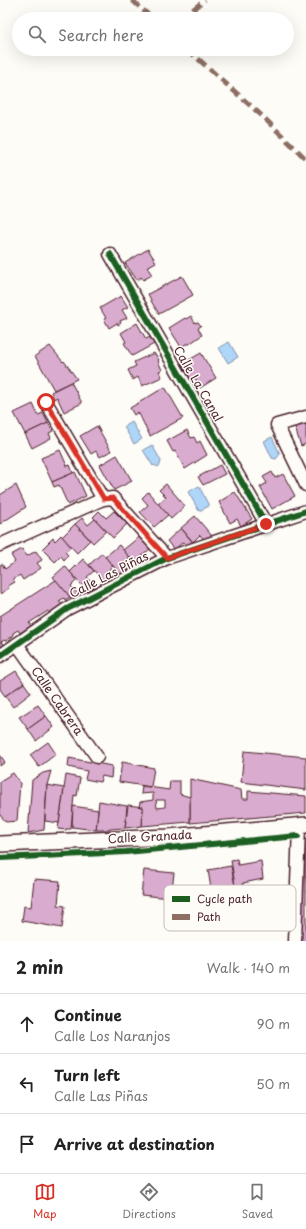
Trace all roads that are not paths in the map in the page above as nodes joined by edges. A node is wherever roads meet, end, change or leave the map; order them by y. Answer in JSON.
{"nodes":[{"id":1,"x":110,"y":254,"type":"dead end"},
{"id":2,"x":46,"y":402,"type":"dead end"},
{"id":3,"x":306,"y":417,"type":"edge"},
{"id":4,"x":306,"y":485,"type":"edge"},
{"id":5,"x":104,"y":499,"type":"junction"},
{"id":6,"x":306,"y":511,"type":"edge"},
{"id":7,"x":266,"y":524,"type":"junction"},
{"id":8,"x":0,"y":545,"type":"edge"},
{"id":9,"x":167,"y":558,"type":"junction"},
{"id":10,"x":17,"y":644,"type":"junction"},
{"id":11,"x":0,"y":656,"type":"edge"},
{"id":12,"x":97,"y":757,"type":"dead end"},
{"id":13,"x":302,"y":825,"type":"edge"},
{"id":14,"x":0,"y":844,"type":"edge"},
{"id":15,"x":296,"y":924,"type":"edge"},
{"id":16,"x":296,"y":931,"type":"edge"},
{"id":17,"x":295,"y":941,"type":"edge"}],
"edges":[{"from":1,"to":7,"type":"street","name":"Calle La Canal"},
{"from":2,"to":5,"type":"street"},
{"from":3,"to":4,"type":"street"},
{"from":5,"to":8,"type":"street"},
{"from":5,"to":9,"type":"street"},
{"from":6,"to":7,"type":"street","name":"Calle Las Piñas"},
{"from":7,"to":9,"type":"street","name":"Calle Las Piñas"},
{"from":9,"to":10,"type":"street","name":"Calle Las Piñas"},
{"from":10,"to":11,"type":"street","name":"Calle Las Piñas"},
{"from":10,"to":12,"type":"street","name":"Calle Cabrera"},
{"from":13,"to":14,"type":"street","name":"Calle Granada"},
{"from":13,"to":15,"type":"street","name":"Calle Granada"},
{"from":16,"to":17,"type":"street","name":"Calle Granada"}]}
